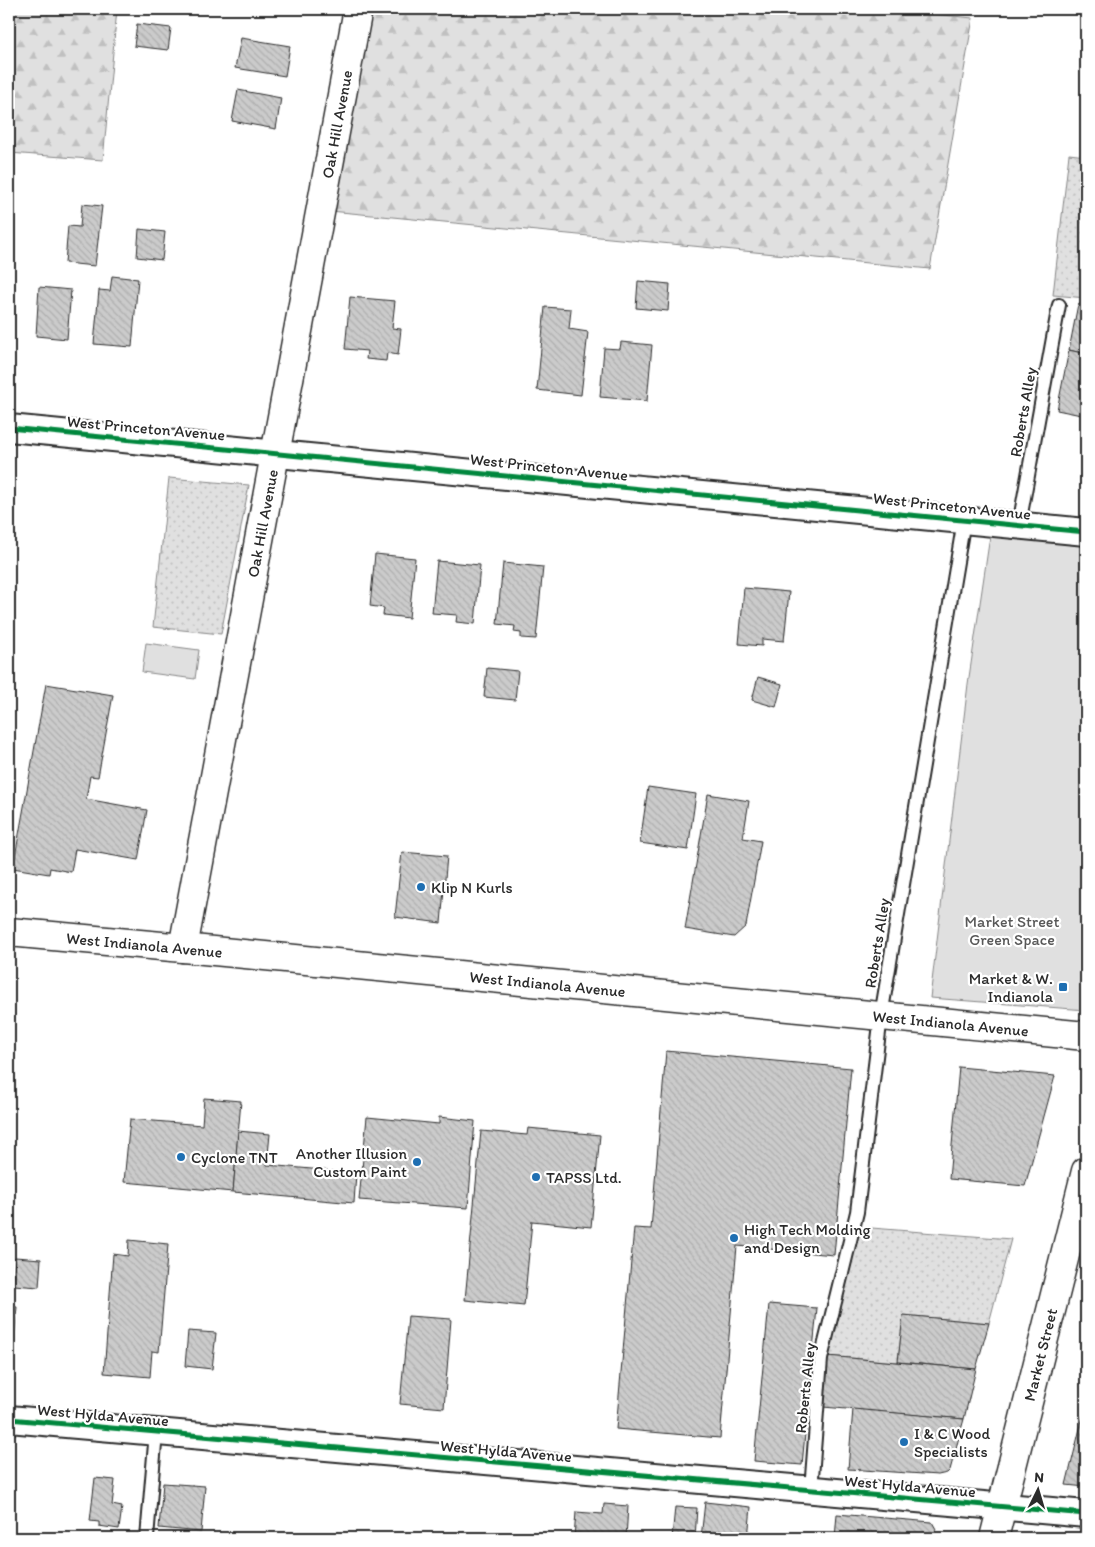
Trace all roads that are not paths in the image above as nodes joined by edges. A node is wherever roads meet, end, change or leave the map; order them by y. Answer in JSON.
{"nodes":[{"id":1,"x":358,"y":9,"type":"edge"},
{"id":2,"x":1059,"y":304,"type":"dead end"},
{"id":3,"x":9,"y":428,"type":"edge"},
{"id":4,"x":275,"y":453,"type":"junction"},
{"id":5,"x":964,"y":520,"type":"junction"},
{"id":6,"x":1019,"y":525,"type":"junction"},
{"id":7,"x":1086,"y":532,"type":"edge"},
{"id":8,"x":9,"y":932,"type":"edge"},
{"id":9,"x":183,"y":948,"type":"junction"},
{"id":10,"x":881,"y":1016,"type":"junction"},
{"id":11,"x":1086,"y":1036,"type":"edge"},
{"id":12,"x":1086,"y":1171,"type":"edge"},
{"id":13,"x":9,"y":1419,"type":"edge"},
{"id":14,"x":156,"y":1432,"type":"junction"},
{"id":15,"x":811,"y":1490,"type":"junction"},
{"id":16,"x":1002,"y":1507,"type":"junction"},
{"id":17,"x":1086,"y":1514,"type":"edge"},
{"id":18,"x":147,"y":1538,"type":"edge"},
{"id":19,"x":994,"y":1538,"type":"edge"}],
"edges":[{"from":1,"to":4,"type":"main road","name":"Oak Hill Avenue"},
{"from":2,"to":6,"type":"lane","name":"Roberts Alley"},
{"from":3,"to":4,"type":"street","name":"West Princeton Avenue"},
{"from":4,"to":5,"type":"street","name":"West Princeton Avenue"},
{"from":4,"to":9,"type":"main road","name":"Oak Hill Avenue"},
{"from":5,"to":6,"type":"street","name":"West Princeton Avenue"},
{"from":5,"to":10,"type":"lane","name":"Roberts Alley"},
{"from":6,"to":7,"type":"street","name":"West Princeton Avenue"},
{"from":8,"to":9,"type":"main road","name":"West Indianola Avenue"},
{"from":9,"to":10,"type":"main road","name":"West Indianola Avenue"},
{"from":10,"to":11,"type":"main road","name":"West Indianola Avenue"},
{"from":10,"to":15,"type":"lane","name":"Roberts Alley"},
{"from":12,"to":16,"type":"main road","name":"Market Street"},
{"from":13,"to":14,"type":"street","name":"West Hylda Avenue"},
{"from":14,"to":15,"type":"street","name":"West Hylda Avenue"},
{"from":14,"to":18,"type":"lane"},
{"from":15,"to":16,"type":"street","name":"West Hylda Avenue"},
{"from":16,"to":17,"type":"street","name":"West Hylda Avenue"},
{"from":16,"to":19,"type":"main road","name":"Market Street"}]}
